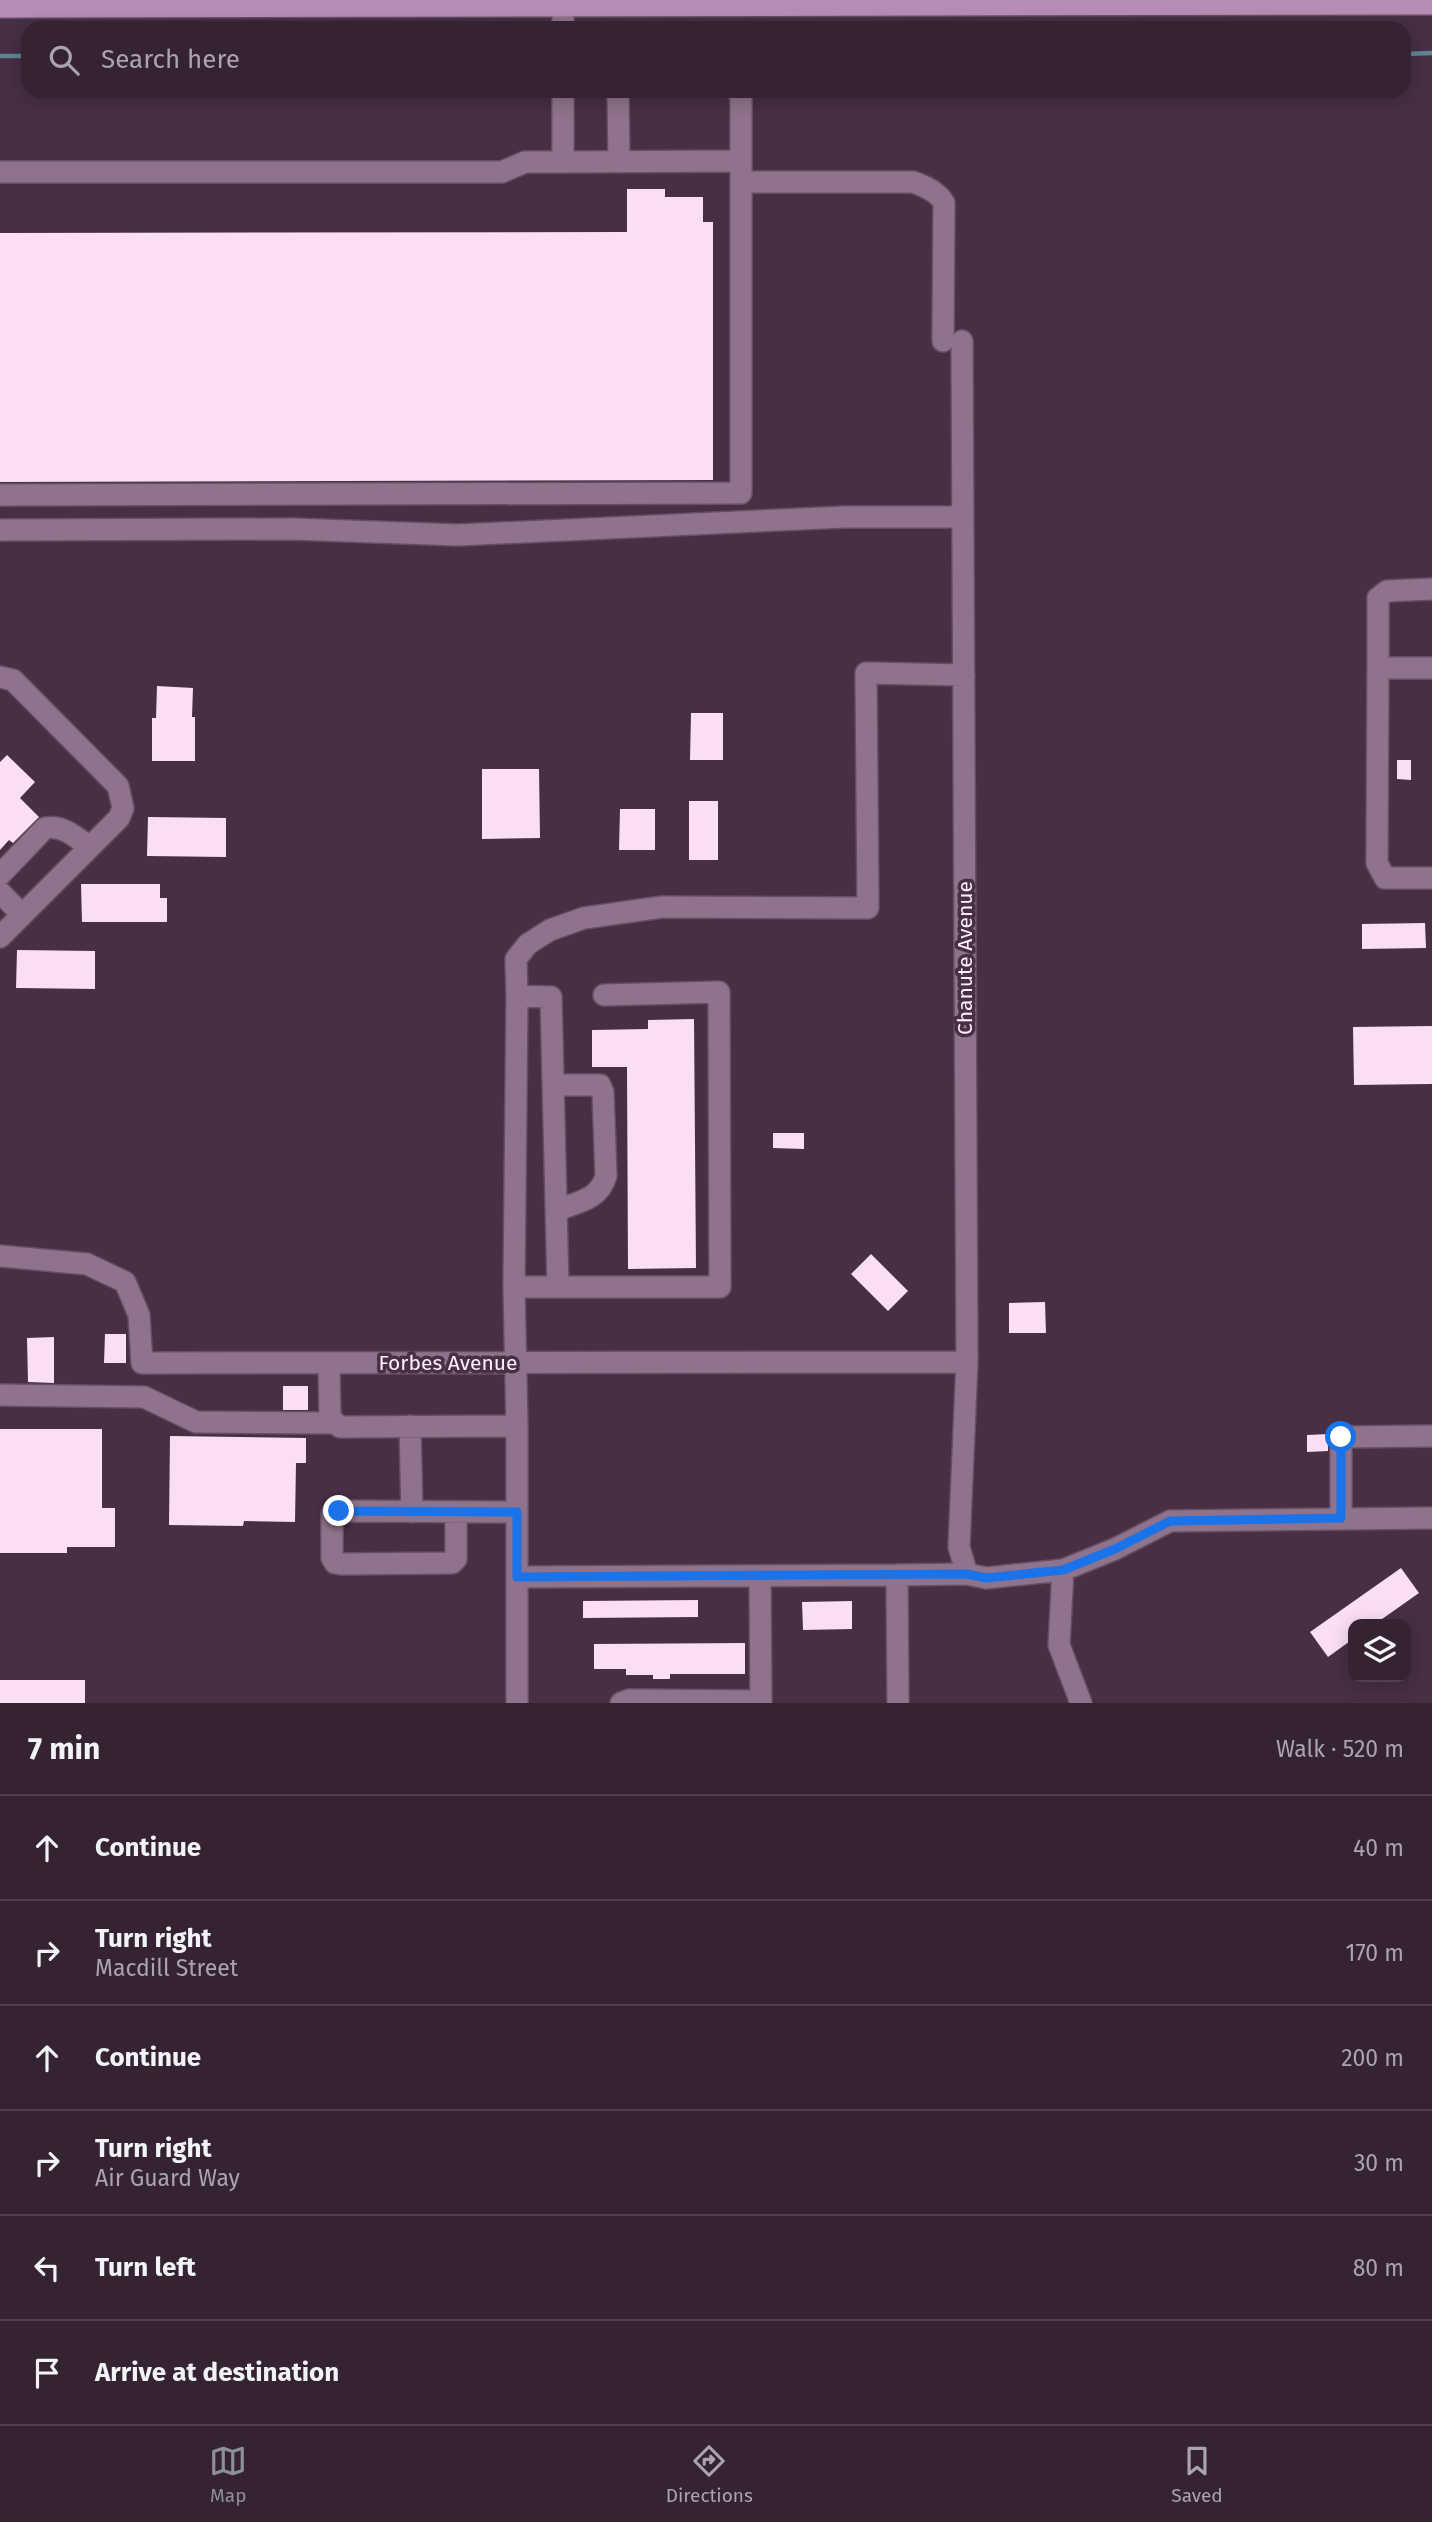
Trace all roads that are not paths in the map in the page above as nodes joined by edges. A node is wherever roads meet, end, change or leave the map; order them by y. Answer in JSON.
{"nodes":[{"id":1,"x":563,"y":3,"type":"edge"},
{"id":2,"x":1432,"y":4,"type":"edge"},
{"id":3,"x":0,"y":7,"type":"edge"},
{"id":4,"x":563,"y":21,"type":"edge"},
{"id":5,"x":563,"y":98,"type":"edge"},
{"id":6,"x":618,"y":98,"type":"edge"},
{"id":7,"x":741,"y":98,"type":"edge"},
{"id":8,"x":563,"y":162,"type":"junction"},
{"id":9,"x":619,"y":162,"type":"junction"},
{"id":10,"x":0,"y":172,"type":"edge"},
{"id":11,"x":741,"y":172,"type":"junction"},
{"id":12,"x":0,"y":495,"type":"edge"},
{"id":13,"x":963,"y":517,"type":"junction"},
{"id":14,"x":0,"y":530,"type":"edge"},
{"id":15,"x":1432,"y":589,"type":"edge"},
{"id":16,"x":1378,"y":668,"type":"junction"},
{"id":17,"x":1432,"y":668,"type":"edge"},
{"id":18,"x":964,"y":675,"type":"junction"},
{"id":19,"x":0,"y":677,"type":"edge"},
{"id":20,"x":90,"y":847,"type":"junction"},
{"id":21,"x":0,"y":875,"type":"edge"},
{"id":22,"x":1432,"y":878,"type":"edge"},
{"id":23,"x":0,"y":892,"type":"edge"},
{"id":24,"x":22,"y":915,"type":"junction"},
{"id":25,"x":0,"y":937,"type":"edge"},
{"id":26,"x":604,"y":995,"type":"dead end"},
{"id":27,"x":517,"y":996,"type":"junction"},
{"id":28,"x":554,"y":1085,"type":"junction"},
{"id":29,"x":557,"y":1210,"type":"junction"},
{"id":30,"x":0,"y":1256,"type":"edge"},
{"id":31,"x":514,"y":1287,"type":"junction"},
{"id":32,"x":558,"y":1287,"type":"junction"},
{"id":33,"x":967,"y":1362,"type":"junction"},
{"id":34,"x":142,"y":1363,"type":"junction"},
{"id":35,"x":515,"y":1363,"type":"junction"},
{"id":36,"x":329,"y":1364,"type":"junction"},
{"id":37,"x":0,"y":1395,"type":"edge"},
{"id":38,"x":144,"y":1397,"type":"junction"},
{"id":39,"x":333,"y":1423,"type":"junction"},
{"id":40,"x":410,"y":1426,"type":"junction"},
{"id":41,"x":517,"y":1426,"type":"junction"},
{"id":42,"x":1432,"y":1436,"type":"edge"},
{"id":43,"x":412,"y":1512,"type":"junction"},
{"id":44,"x":457,"y":1512,"type":"junction"},
{"id":45,"x":517,"y":1512,"type":"junction"},
{"id":46,"x":1341,"y":1518,"type":"junction"},
{"id":47,"x":1432,"y":1518,"type":"edge"},
{"id":48,"x":1063,"y":1570,"type":"junction"},
{"id":49,"x":967,"y":1574,"type":"junction"},
{"id":50,"x":897,"y":1575,"type":"junction"},
{"id":51,"x":760,"y":1576,"type":"junction"},
{"id":52,"x":517,"y":1577,"type":"junction"},
{"id":53,"x":761,"y":1702,"type":"edge"},
{"id":54,"x":517,"y":1703,"type":"edge"},
{"id":55,"x":621,"y":1703,"type":"edge"},
{"id":56,"x":898,"y":1703,"type":"edge"},
{"id":57,"x":1081,"y":1703,"type":"edge"}],
"edges":[{"from":1,"to":2,"type":"main road"},
{"from":1,"to":3,"type":"main road"},
{"from":1,"to":4,"type":"street"},
{"from":5,"to":8,"type":"street"},
{"from":6,"to":9,"type":"street"},
{"from":7,"to":11,"type":"street"},
{"from":8,"to":9,"type":"street"},
{"from":8,"to":10,"type":"street"},
{"from":9,"to":11,"type":"street"},
{"from":11,"to":12,"type":"street"},
{"from":11,"to":13,"type":"street","name":"Chanute Avenue"},
{"from":13,"to":14,"type":"street"},
{"from":13,"to":18,"type":"street","name":"Chanute Avenue"},
{"from":15,"to":16,"type":"street"},
{"from":16,"to":17,"type":"street"},
{"from":16,"to":22,"type":"street"},
{"from":18,"to":27,"type":"street"},
{"from":18,"to":33,"type":"street","name":"Chanute Avenue"},
{"from":19,"to":20,"type":"street"},
{"from":20,"to":21,"type":"street"},
{"from":20,"to":24,"type":"street"},
{"from":23,"to":24,"type":"street"},
{"from":24,"to":25,"type":"street"},
{"from":26,"to":32,"type":"street"},
{"from":27,"to":28,"type":"street"},
{"from":27,"to":31,"type":"street"},
{"from":28,"to":29,"type":"street"},
{"from":28,"to":29,"type":"street"},
{"from":29,"to":32,"type":"street"},
{"from":30,"to":34,"type":"street"},
{"from":31,"to":32,"type":"street"},
{"from":31,"to":35,"type":"street"},
{"from":33,"to":35,"type":"street","name":"Forbes Avenue"},
{"from":33,"to":49,"type":"street","name":"Chanute Avenue"},
{"from":34,"to":36,"type":"street","name":"Forbes Avenue"},
{"from":34,"to":38,"type":"street"},
{"from":35,"to":36,"type":"street","name":"Forbes Avenue"},
{"from":35,"to":41,"type":"street"},
{"from":36,"to":39,"type":"street"},
{"from":37,"to":38,"type":"street"},
{"from":38,"to":39,"type":"street"},
{"from":39,"to":40,"type":"street"},
{"from":40,"to":41,"type":"street"},
{"from":40,"to":43,"type":"street"},
{"from":41,"to":45,"type":"street"},
{"from":42,"to":46,"type":"street"},
{"from":43,"to":44,"type":"street"},
{"from":43,"to":44,"type":"street"},
{"from":44,"to":45,"type":"street"},
{"from":45,"to":52,"type":"street"},
{"from":46,"to":47,"type":"street"},
{"from":46,"to":48,"type":"street"},
{"from":48,"to":49,"type":"street"},
{"from":48,"to":57,"type":"street"},
{"from":49,"to":50,"type":"street"},
{"from":50,"to":51,"type":"street"},
{"from":50,"to":56,"type":"street"},
{"from":51,"to":52,"type":"street"},
{"from":51,"to":53,"type":"street"},
{"from":52,"to":54,"type":"street"},
{"from":53,"to":55,"type":"street"}]}
